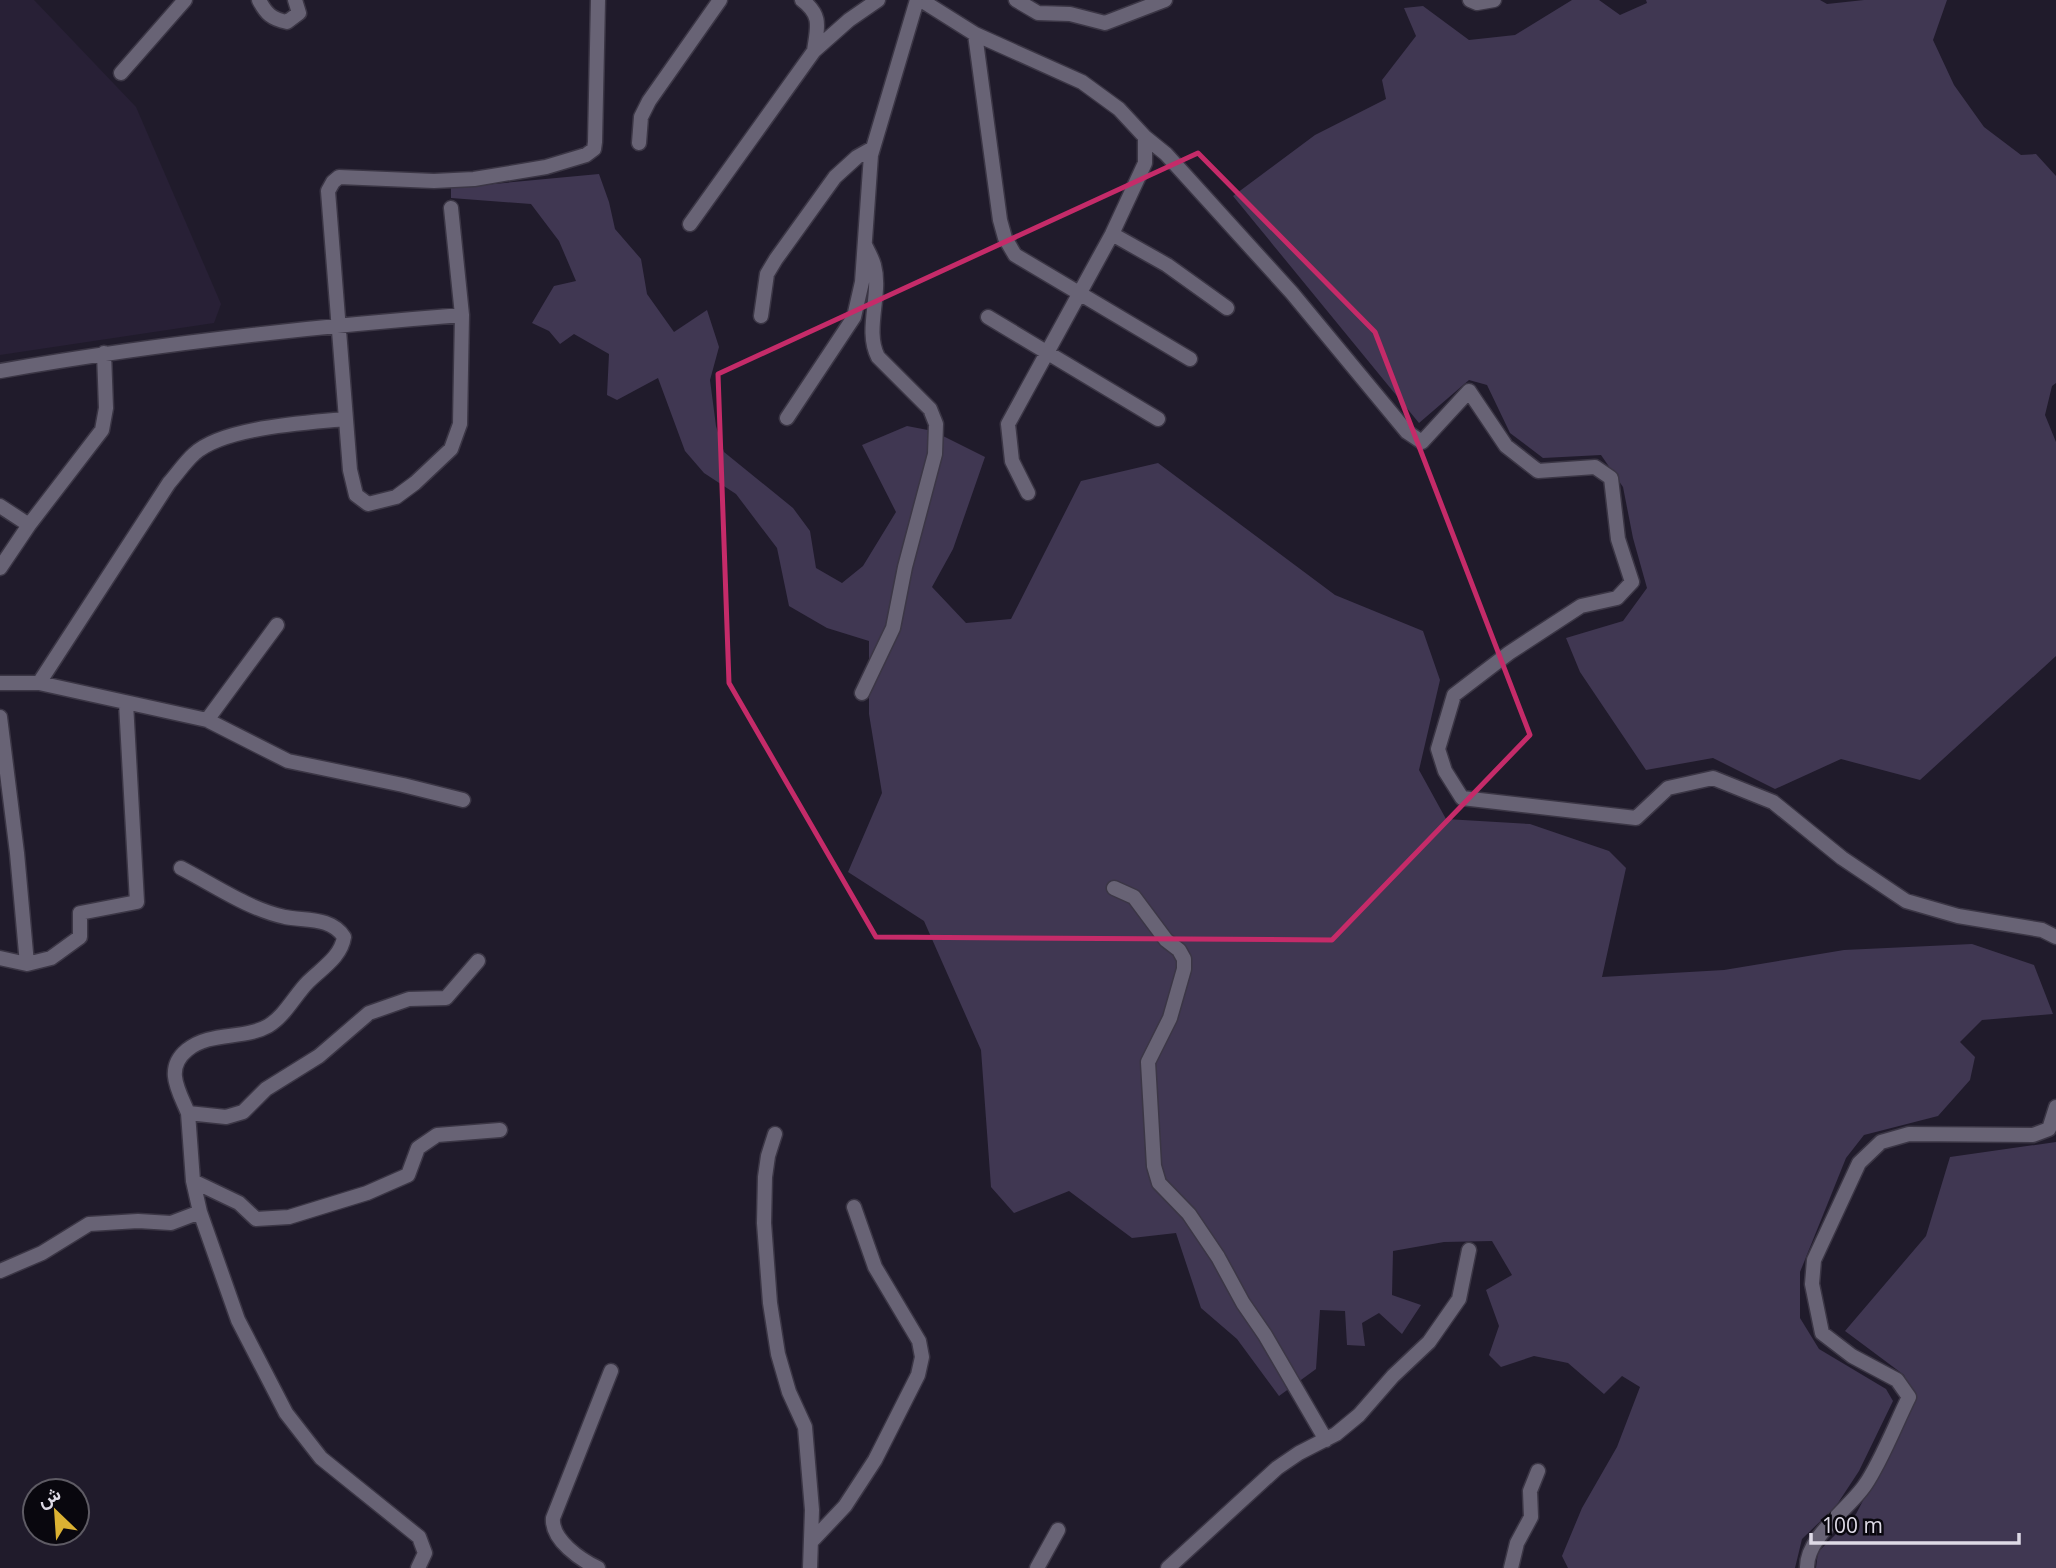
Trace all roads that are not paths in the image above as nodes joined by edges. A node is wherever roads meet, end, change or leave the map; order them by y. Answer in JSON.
{"nodes":[{"id":1,"x":185,"y":0,"type":"edge"},
{"id":2,"x":259,"y":0,"type":"edge"},
{"id":3,"x":295,"y":0,"type":"edge"},
{"id":4,"x":598,"y":0,"type":"edge"},
{"id":5,"x":720,"y":0,"type":"edge"},
{"id":6,"x":802,"y":0,"type":"edge"},
{"id":7,"x":878,"y":0,"type":"edge"},
{"id":8,"x":919,"y":0,"type":"edge"},
{"id":9,"x":1016,"y":0,"type":"edge"},
{"id":10,"x":1165,"y":0,"type":"edge"},
{"id":11,"x":1470,"y":0,"type":"edge"},
{"id":12,"x":1494,"y":0,"type":"edge"},
{"id":13,"x":975,"y":34,"type":"junction"},
{"id":14,"x":814,"y":51,"type":"junction"},
{"id":15,"x":121,"y":73,"type":"dead end"},
{"id":16,"x":1145,"y":137,"type":"junction"},
{"id":17,"x":639,"y":143,"type":"dead end"},
{"id":18,"x":873,"y":148,"type":"junction"},
{"id":19,"x":451,"y":208,"type":"dead end"},
{"id":20,"x":690,"y":224,"type":"dead end"},
{"id":21,"x":1112,"y":234,"type":"junction"},
{"id":22,"x":864,"y":245,"type":"junction"},
{"id":23,"x":1081,"y":292,"type":"junction"},
{"id":24,"x":1227,"y":308,"type":"dead end"},
{"id":25,"x":462,"y":315,"type":"junction"},
{"id":26,"x":761,"y":316,"type":"dead end"},
{"id":27,"x":988,"y":317,"type":"dead end"},
{"id":28,"x":339,"y":325,"type":"junction"},
{"id":29,"x":104,"y":353,"type":"junction"},
{"id":30,"x":1048,"y":353,"type":"junction"},
{"id":31,"x":1190,"y":359,"type":"dead end"},
{"id":32,"x":0,"y":371,"type":"edge"},
{"id":33,"x":787,"y":418,"type":"dead end"},
{"id":34,"x":345,"y":419,"type":"junction"},
{"id":35,"x":1158,"y":419,"type":"dead end"},
{"id":36,"x":1028,"y":493,"type":"dead end"},
{"id":37,"x":0,"y":506,"type":"edge"},
{"id":38,"x":29,"y":525,"type":"junction"},
{"id":39,"x":0,"y":568,"type":"edge"},
{"id":40,"x":277,"y":625,"type":"dead end"},
{"id":41,"x":0,"y":683,"type":"edge"},
{"id":42,"x":39,"y":683,"type":"junction"},
{"id":43,"x":862,"y":693,"type":"dead end"},
{"id":44,"x":126,"y":703,"type":"junction"},
{"id":45,"x":0,"y":717,"type":"edge"},
{"id":46,"x":207,"y":720,"type":"junction"},
{"id":47,"x":463,"y":800,"type":"dead end"},
{"id":48,"x":181,"y":868,"type":"dead end"},
{"id":49,"x":1114,"y":888,"type":"dead end"},
{"id":50,"x":2056,"y":937,"type":"edge"},
{"id":51,"x":0,"y":958,"type":"edge"},
{"id":52,"x":478,"y":961,"type":"dead end"},
{"id":53,"x":27,"y":964,"type":"junction"},
{"id":54,"x":2056,"y":1107,"type":"edge"},
{"id":55,"x":188,"y":1113,"type":"junction"},
{"id":56,"x":500,"y":1129,"type":"dead end"},
{"id":57,"x":775,"y":1134,"type":"dead end"},
{"id":58,"x":193,"y":1181,"type":"junction"},
{"id":59,"x":855,"y":1207,"type":"dead end"},
{"id":60,"x":200,"y":1212,"type":"junction"},
{"id":61,"x":1469,"y":1250,"type":"dead end"},
{"id":62,"x":0,"y":1271,"type":"edge"},
{"id":63,"x":611,"y":1371,"type":"dead end"},
{"id":64,"x":1326,"y":1440,"type":"junction"},
{"id":65,"x":1538,"y":1471,"type":"dead end"},
{"id":66,"x":1058,"y":1530,"type":"dead end"},
{"id":67,"x":811,"y":1542,"type":"junction"},
{"id":68,"x":418,"y":1568,"type":"edge"},
{"id":69,"x":598,"y":1568,"type":"edge"},
{"id":70,"x":810,"y":1568,"type":"edge"},
{"id":71,"x":1037,"y":1568,"type":"edge"},
{"id":72,"x":1168,"y":1568,"type":"edge"},
{"id":73,"x":1511,"y":1568,"type":"edge"},
{"id":74,"x":1807,"y":1568,"type":"edge"}],
"edges":[{"from":1,"to":15,"type":"street"},
{"from":2,"to":3,"type":"street"},
{"from":4,"to":28,"type":"street"},
{"from":5,"to":17,"type":"street"},
{"from":6,"to":14,"type":"street"},
{"from":7,"to":14,"type":"street"},
{"from":8,"to":13,"type":"street"},
{"from":8,"to":18,"type":"street"},
{"from":9,"to":10,"type":"street"},
{"from":11,"to":12,"type":"street"},
{"from":13,"to":16,"type":"street"},
{"from":13,"to":23,"type":"street"},
{"from":14,"to":20,"type":"street"},
{"from":16,"to":21,"type":"street"},
{"from":16,"to":50,"type":"street"},
{"from":18,"to":22,"type":"street"},
{"from":18,"to":26,"type":"street"},
{"from":19,"to":25,"type":"street"},
{"from":21,"to":23,"type":"street"},
{"from":21,"to":24,"type":"street"},
{"from":22,"to":33,"type":"street"},
{"from":22,"to":43,"type":"street"},
{"from":23,"to":30,"type":"street"},
{"from":23,"to":31,"type":"street"},
{"from":25,"to":28,"type":"street"},
{"from":25,"to":34,"type":"street"},
{"from":27,"to":30,"type":"street"},
{"from":28,"to":29,"type":"street"},
{"from":28,"to":34,"type":"street"},
{"from":29,"to":32,"type":"street"},
{"from":29,"to":38,"type":"street"},
{"from":30,"to":35,"type":"street"},
{"from":30,"to":36,"type":"street"},
{"from":34,"to":42,"type":"street"},
{"from":37,"to":38,"type":"street"},
{"from":38,"to":39,"type":"street"},
{"from":40,"to":46,"type":"street"},
{"from":41,"to":42,"type":"street"},
{"from":42,"to":44,"type":"street"},
{"from":44,"to":46,"type":"street"},
{"from":44,"to":53,"type":"street"},
{"from":45,"to":53,"type":"street"},
{"from":46,"to":47,"type":"street"},
{"from":48,"to":55,"type":"street"},
{"from":49,"to":64,"type":"street"},
{"from":51,"to":53,"type":"street"},
{"from":52,"to":55,"type":"street"},
{"from":54,"to":74,"type":"street"},
{"from":55,"to":58,"type":"street"},
{"from":56,"to":58,"type":"street"},
{"from":57,"to":67,"type":"street"},
{"from":58,"to":60,"type":"street"},
{"from":59,"to":67,"type":"street"},
{"from":60,"to":62,"type":"street"},
{"from":60,"to":68,"type":"street"},
{"from":61,"to":64,"type":"street"},
{"from":63,"to":69,"type":"street"},
{"from":64,"to":72,"type":"street"},
{"from":65,"to":73,"type":"street"},
{"from":66,"to":71,"type":"street"},
{"from":67,"to":70,"type":"street"}]}
